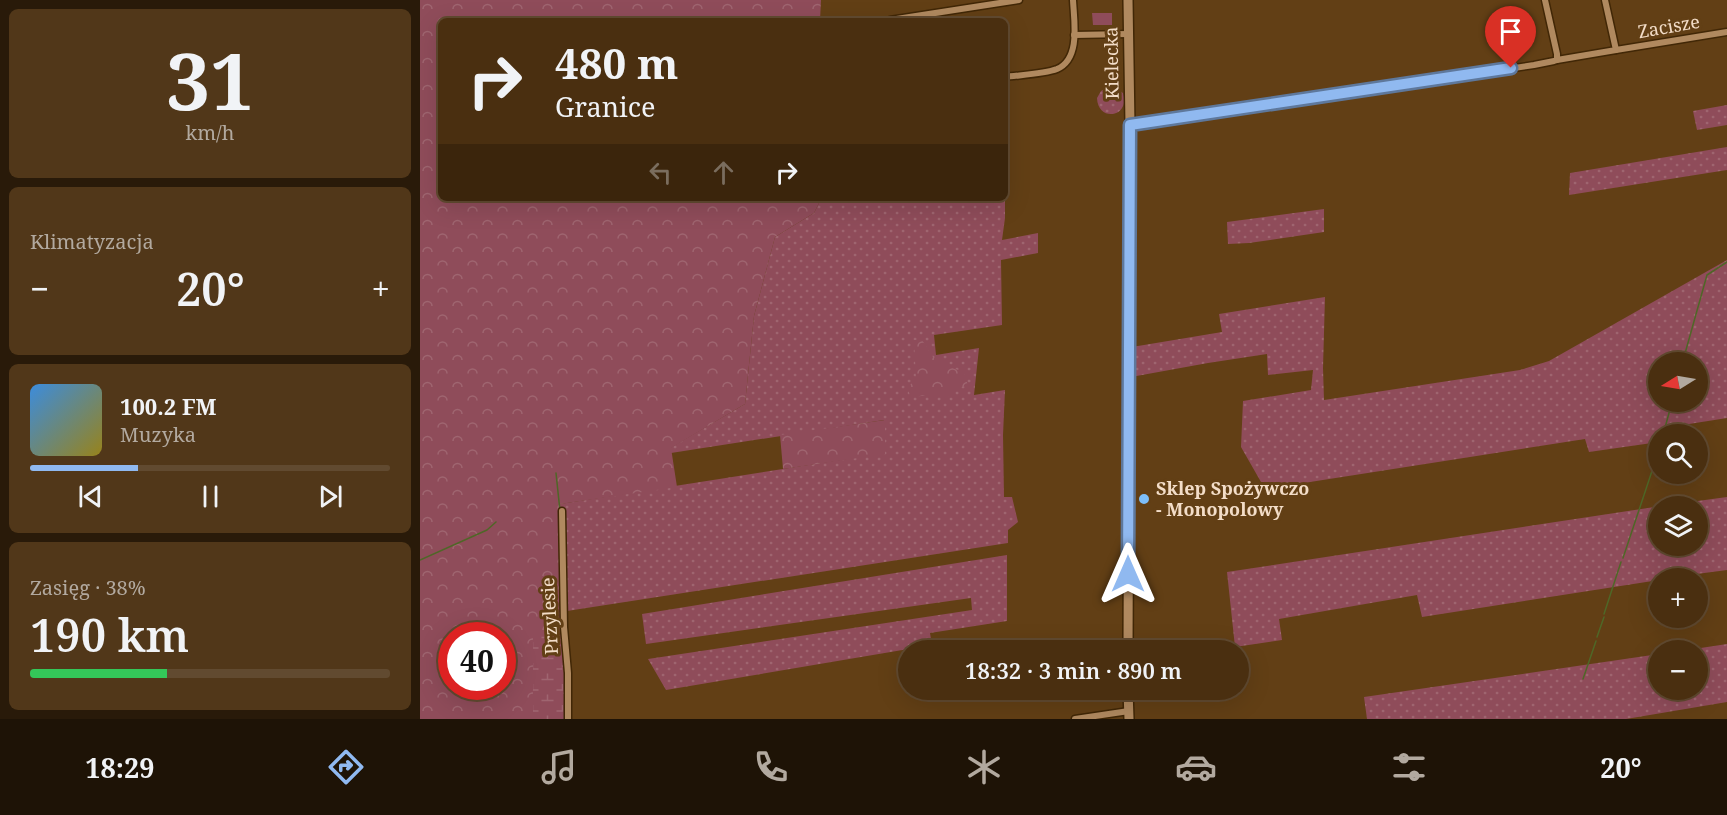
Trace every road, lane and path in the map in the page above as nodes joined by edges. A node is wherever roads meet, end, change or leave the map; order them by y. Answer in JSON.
{"nodes":[{"id":1,"x":1019,"y":0,"type":"edge"},
{"id":2,"x":1073,"y":0,"type":"edge"},
{"id":3,"x":1128,"y":0,"type":"edge"},
{"id":4,"x":1545,"y":0,"type":"edge"},
{"id":5,"x":1605,"y":0,"type":"edge"},
{"id":6,"x":903,"y":18,"type":"edge"},
{"id":7,"x":1727,"y":32,"type":"edge"},
{"id":8,"x":1128,"y":34,"type":"junction"},
{"id":9,"x":1074,"y":35,"type":"junction"},
{"id":10,"x":1616,"y":50,"type":"junction"},
{"id":11,"x":1557,"y":60,"type":"junction"},
{"id":12,"x":1008,"y":77,"type":"edge"},
{"id":13,"x":1130,"y":125,"type":"junction"},
{"id":14,"x":562,"y":511,"type":"dead end"},
{"id":15,"x":1128,"y":640,"type":"edge"},
{"id":16,"x":1128,"y":700,"type":"edge"},
{"id":17,"x":1129,"y":715,"type":"edge"},
{"id":18,"x":568,"y":719,"type":"edge"},
{"id":19,"x":1075,"y":719,"type":"edge"}],
"edges":[{"from":1,"to":6,"type":"street"},
{"from":2,"to":9,"type":"street"},
{"from":3,"to":8,"type":"street","name":"Kielecka"},
{"from":4,"to":11,"type":"street"},
{"from":5,"to":10,"type":"street","name":"Zacisze"},
{"from":7,"to":10,"type":"street","name":"Zacisze"},
{"from":8,"to":9,"type":"street"},
{"from":8,"to":13,"type":"street","name":"Kielecka"},
{"from":9,"to":12,"type":"street"},
{"from":10,"to":11,"type":"street","name":"Zacisze"},
{"from":11,"to":13,"type":"street","name":"Zacisze"},
{"from":13,"to":15,"type":"street","name":"Kielecka"},
{"from":14,"to":18,"type":"street","name":"Przylesie"},
{"from":16,"to":17,"type":"street"},
{"from":17,"to":19,"type":"street"}]}
